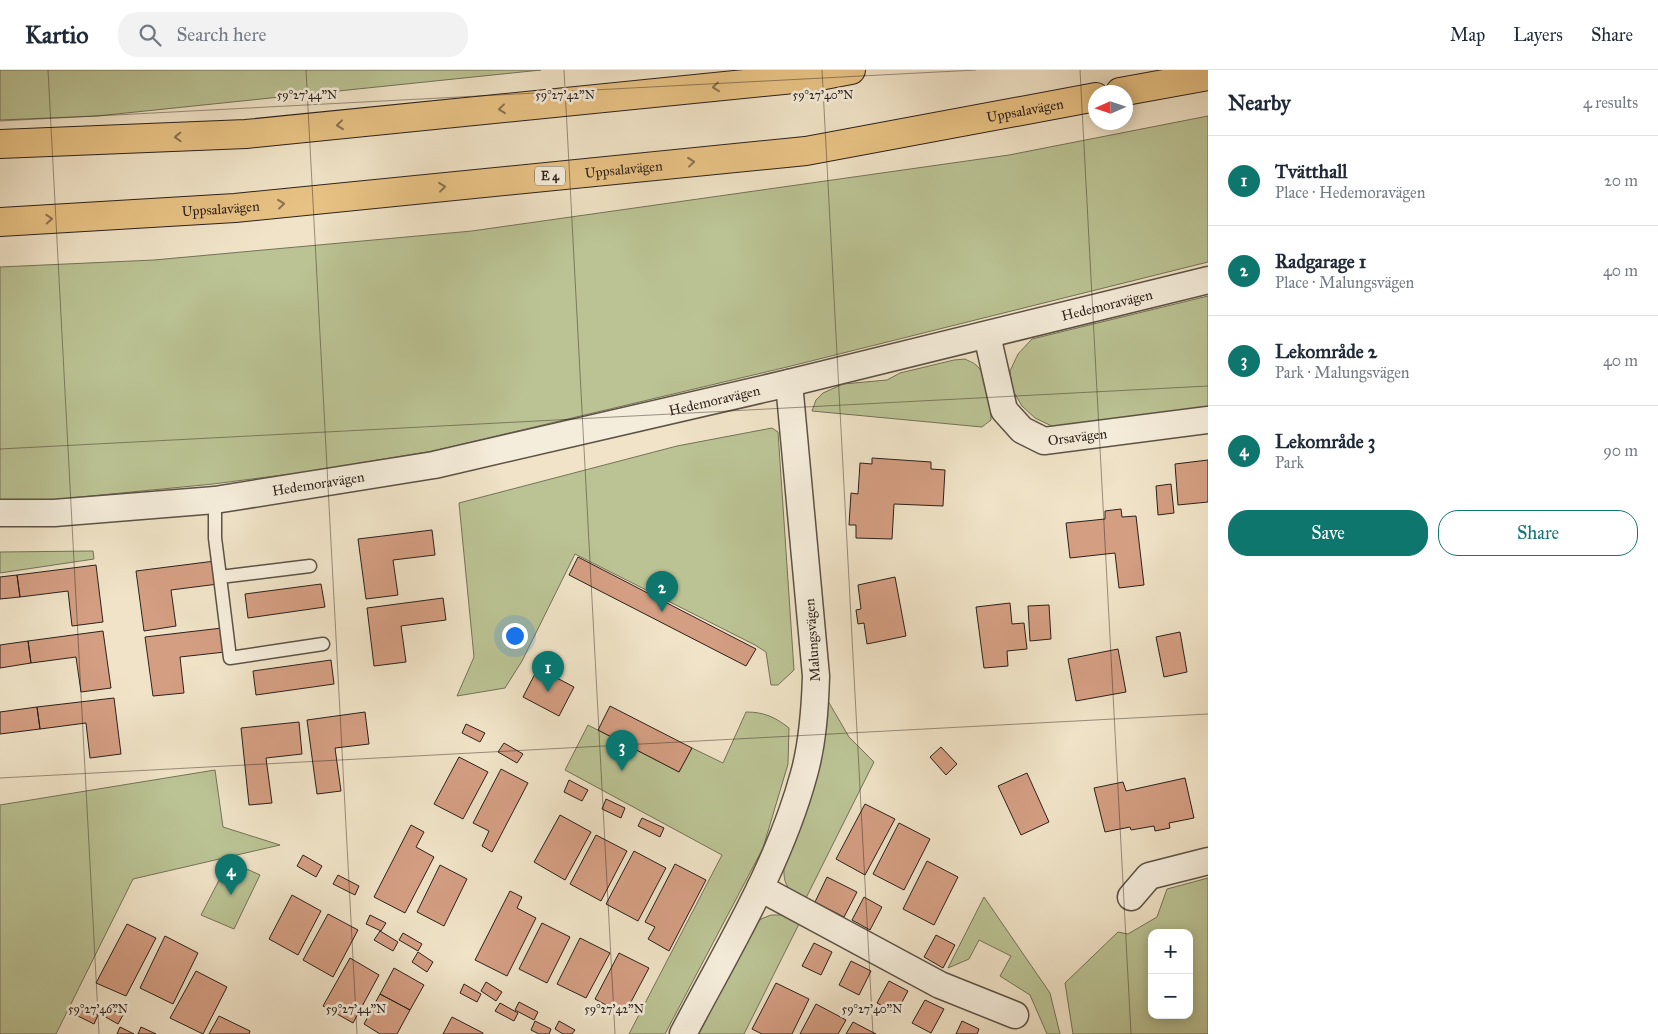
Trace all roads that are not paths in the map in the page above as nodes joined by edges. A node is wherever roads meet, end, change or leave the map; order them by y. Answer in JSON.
{"nodes":[{"id":1,"x":851,"y":70,"type":"edge"},
{"id":2,"x":1208,"y":76,"type":"edge"},
{"id":3,"x":1133,"y":90,"type":"edge"},
{"id":4,"x":1088,"y":98,"type":"edge"},
{"id":5,"x":0,"y":144,"type":"edge"},
{"id":6,"x":0,"y":222,"type":"edge"},
{"id":7,"x":1208,"y":280,"type":"edge"},
{"id":8,"x":987,"y":335,"type":"junction"},
{"id":9,"x":789,"y":383,"type":"junction"},
{"id":10,"x":1208,"y":420,"type":"edge"},
{"id":11,"x":215,"y":500,"type":"junction"},
{"id":12,"x":0,"y":513,"type":"edge"},
{"id":13,"x":310,"y":566,"type":"dead end"},
{"id":14,"x":220,"y":577,"type":"junction"},
{"id":15,"x":323,"y":644,"type":"dead end"},
{"id":16,"x":1208,"y":861,"type":"edge"},
{"id":17,"x":760,"y":888,"type":"junction"},
{"id":18,"x":1131,"y":897,"type":"dead end"},
{"id":19,"x":1015,"y":1014,"type":"dead end"},
{"id":20,"x":683,"y":1034,"type":"edge"}],
"edges":[{"from":1,"to":5,"type":"highway","one_way":true},
{"from":2,"to":3,"type":"highway"},
{"from":6,"to":4,"type":"highway","name":"Uppsalavägen","number":"E 4","one_way":true},
{"from":7,"to":8,"type":"street","name":"Hedemoravägen"},
{"from":8,"to":9,"type":"street","name":"Hedemoravägen"},
{"from":8,"to":10,"type":"street","name":"Orsavägen"},
{"from":9,"to":11,"type":"street","name":"Hedemoravägen"},
{"from":9,"to":17,"type":"street","name":"Malungsvägen"},
{"from":11,"to":12,"type":"street","name":"Hedemoravägen"},
{"from":11,"to":14,"type":"lane"},
{"from":13,"to":14,"type":"lane"},
{"from":14,"to":15,"type":"lane"},
{"from":16,"to":18,"type":"street"},
{"from":17,"to":19,"type":"street"},
{"from":17,"to":20,"type":"street","name":"Malungsvägen"}]}
